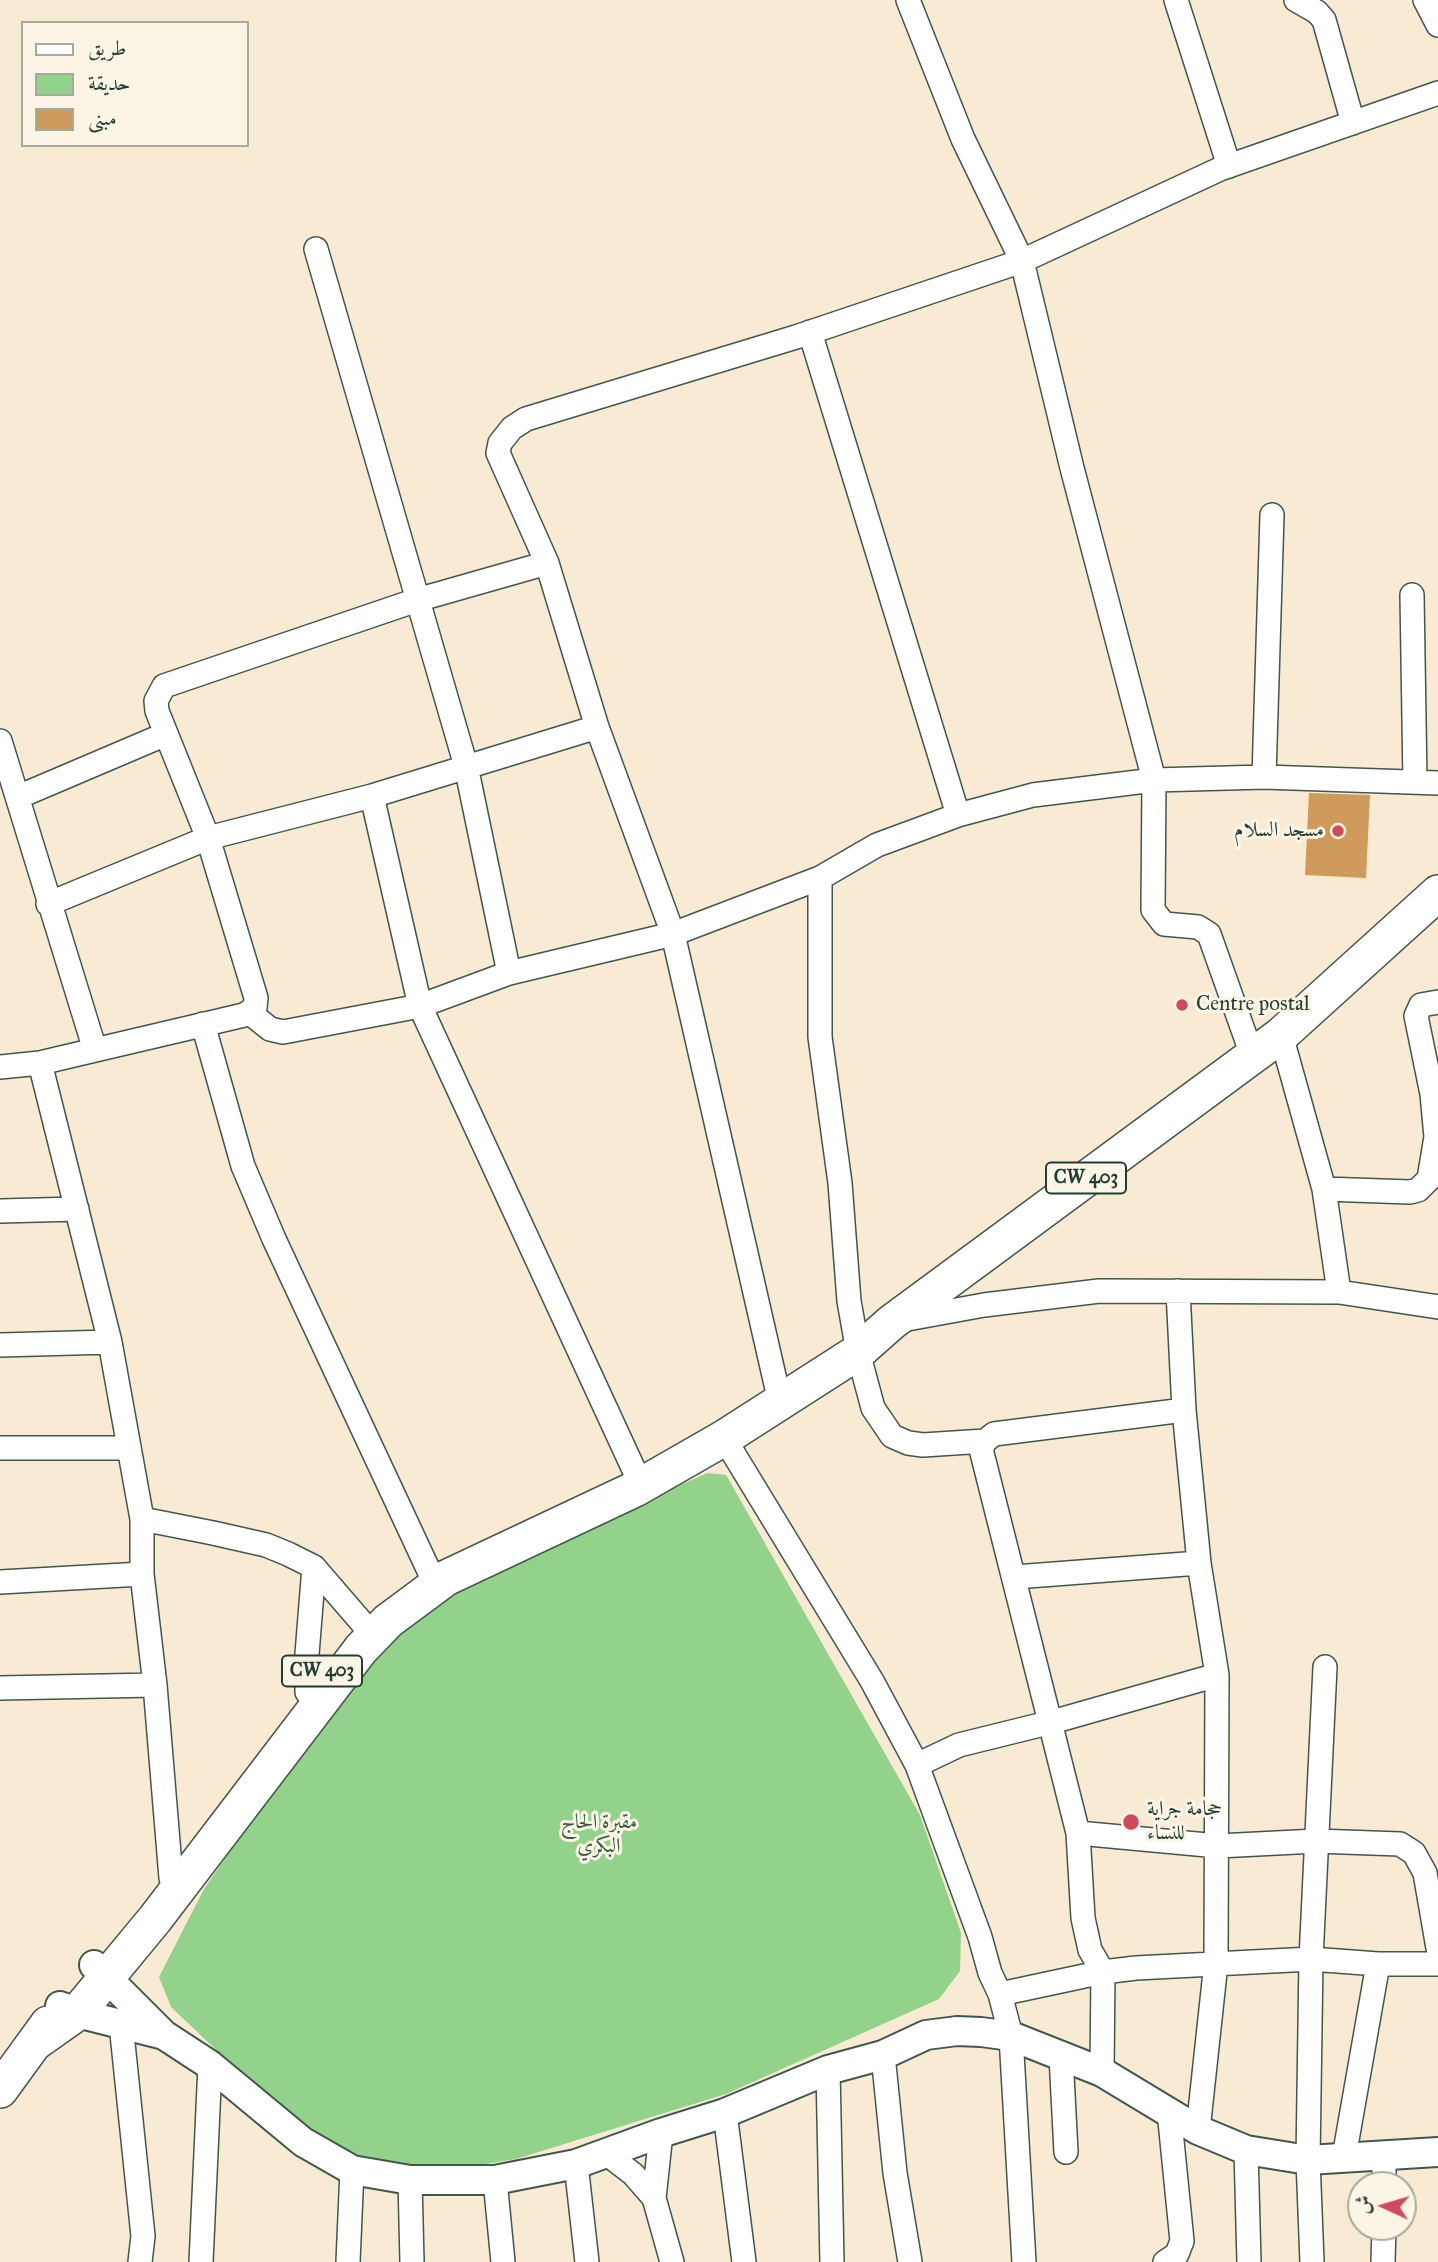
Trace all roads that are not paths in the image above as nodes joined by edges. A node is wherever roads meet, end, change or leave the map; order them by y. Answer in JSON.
{"nodes":[{"id":1,"x":908,"y":0,"type":"edge"},
{"id":2,"x":1176,"y":0,"type":"edge"},
{"id":3,"x":1425,"y":0,"type":"edge"},
{"id":4,"x":1307,"y":2,"type":"edge"},
{"id":5,"x":1438,"y":25,"type":"edge"},
{"id":6,"x":1438,"y":93,"type":"edge"},
{"id":7,"x":1353,"y":123,"type":"junction"},
{"id":8,"x":1229,"y":166,"type":"junction"},
{"id":9,"x":316,"y":250,"type":"dead end"},
{"id":10,"x":1022,"y":261,"type":"junction"},
{"id":11,"x":810,"y":332,"type":"junction"},
{"id":12,"x":1272,"y":515,"type":"dead end"},
{"id":13,"x":547,"y":563,"type":"junction"},
{"id":14,"x":1412,"y":595,"type":"dead end"},
{"id":15,"x":417,"y":600,"type":"junction"},
{"id":16,"x":597,"y":727,"type":"junction"},
{"id":17,"x":166,"y":734,"type":"junction"},
{"id":18,"x":0,"y":741,"type":"edge"},
{"id":19,"x":466,"y":766,"type":"junction"},
{"id":20,"x":1264,"y":776,"type":"junction"},
{"id":21,"x":1154,"y":780,"type":"junction"},
{"id":22,"x":1415,"y":782,"type":"junction"},
{"id":23,"x":1438,"y":783,"type":"edge"},
{"id":24,"x":372,"y":796,"type":"junction"},
{"id":25,"x":18,"y":797,"type":"junction"},
{"id":26,"x":958,"y":815,"type":"junction"},
{"id":27,"x":208,"y":838,"type":"junction"},
{"id":28,"x":820,"y":878,"type":"junction"},
{"id":29,"x":1437,"y":898,"type":"edge"},
{"id":30,"x":48,"y":904,"type":"junction"},
{"id":31,"x":673,"y":934,"type":"junction"},
{"id":32,"x":509,"y":973,"type":"junction"},
{"id":33,"x":1438,"y":1002,"type":"edge"},
{"id":34,"x":420,"y":1006,"type":"junction"},
{"id":35,"x":250,"y":1013,"type":"junction"},
{"id":36,"x":203,"y":1024,"type":"junction"},
{"id":37,"x":1281,"y":1035,"type":"junction"},
{"id":38,"x":95,"y":1050,"type":"junction"},
{"id":39,"x":1252,"y":1055,"type":"junction"},
{"id":40,"x":40,"y":1063,"type":"junction"},
{"id":41,"x":0,"y":1067,"type":"edge"},
{"id":42,"x":1324,"y":1189,"type":"junction"},
{"id":43,"x":77,"y":1209,"type":"junction"},
{"id":44,"x":0,"y":1211,"type":"edge"},
{"id":45,"x":1178,"y":1291,"type":"junction"},
{"id":46,"x":1339,"y":1292,"type":"junction"},
{"id":47,"x":1438,"y":1307,"type":"edge"},
{"id":48,"x":892,"y":1322,"type":"junction"},
{"id":49,"x":110,"y":1342,"type":"junction"},
{"id":50,"x":0,"y":1345,"type":"edge"},
{"id":51,"x":858,"y":1352,"type":"junction"},
{"id":52,"x":780,"y":1402,"type":"junction"},
{"id":53,"x":1184,"y":1410,"type":"junction"},
{"id":54,"x":724,"y":1438,"type":"junction"},
{"id":55,"x":985,"y":1441,"type":"junction"},
{"id":56,"x":0,"y":1448,"type":"edge"},
{"id":57,"x":127,"y":1448,"type":"junction"},
{"id":58,"x":635,"y":1472,"type":"junction"},
{"id":59,"x":142,"y":1519,"type":"junction"},
{"id":60,"x":1199,"y":1563,"type":"junction"},
{"id":61,"x":314,"y":1567,"type":"junction"},
{"id":62,"x":430,"y":1573,"type":"junction"},
{"id":63,"x":142,"y":1574,"type":"junction"},
{"id":64,"x":1015,"y":1577,"type":"junction"},
{"id":65,"x":0,"y":1582,"type":"edge"},
{"id":66,"x":364,"y":1625,"type":"junction"},
{"id":67,"x":1325,"y":1667,"type":"dead end"},
{"id":68,"x":1217,"y":1675,"type":"junction"},
{"id":69,"x":155,"y":1685,"type":"junction"},
{"id":70,"x":0,"y":1688,"type":"edge"},
{"id":71,"x":307,"y":1692,"type":"junction"},
{"id":72,"x":1052,"y":1722,"type":"junction"},
{"id":73,"x":917,"y":1765,"type":"junction"},
{"id":74,"x":1078,"y":1833,"type":"junction"},
{"id":75,"x":1317,"y":1841,"type":"junction"},
{"id":76,"x":1218,"y":1846,"type":"junction"},
{"id":77,"x":171,"y":1878,"type":"junction"},
{"id":78,"x":1438,"y":1948,"type":"edge"},
{"id":79,"x":1311,"y":1959,"type":"junction"},
{"id":80,"x":1216,"y":1962,"type":"junction"},
{"id":81,"x":1378,"y":1964,"type":"junction"},
{"id":82,"x":1438,"y":1964,"type":"edge"},
{"id":83,"x":100,"y":1971,"type":"junction"},
{"id":84,"x":1103,"y":1972,"type":"junction"},
{"id":85,"x":1000,"y":1994,"type":"junction"},
{"id":86,"x":68,"y":2010,"type":"junction"},
{"id":87,"x":121,"y":2024,"type":"junction"},
{"id":88,"x":164,"y":2035,"type":"junction"},
{"id":89,"x":1011,"y":2036,"type":"junction"},
{"id":90,"x":883,"y":2054,"type":"junction"},
{"id":91,"x":1061,"y":2056,"type":"junction"},
{"id":92,"x":210,"y":2065,"type":"junction"},
{"id":93,"x":828,"y":2070,"type":"junction"},
{"id":94,"x":1102,"y":2072,"type":"junction"},
{"id":95,"x":0,"y":2090,"type":"edge"},
{"id":96,"x":1169,"y":2111,"type":"junction"},
{"id":97,"x":725,"y":2113,"type":"junction"},
{"id":98,"x":1198,"y":2130,"type":"junction"},
{"id":99,"x":661,"y":2133,"type":"junction"},
{"id":100,"x":1246,"y":2150,"type":"junction"},
{"id":101,"x":1438,"y":2151,"type":"edge"},
{"id":102,"x":1066,"y":2152,"type":"dead end"},
{"id":103,"x":607,"y":2154,"type":"junction"},
{"id":104,"x":1384,"y":2154,"type":"junction"},
{"id":105,"x":1344,"y":2157,"type":"junction"},
{"id":106,"x":1308,"y":2160,"type":"junction"},
{"id":107,"x":576,"y":2164,"type":"junction"},
{"id":108,"x":352,"y":2171,"type":"junction"},
{"id":109,"x":1384,"y":2171,"type":"edge"},
{"id":110,"x":410,"y":2180,"type":"junction"},
{"id":111,"x":495,"y":2180,"type":"junction"},
{"id":112,"x":654,"y":2198,"type":"junction"},
{"id":113,"x":1384,"y":2241,"type":"edge"},
{"id":114,"x":140,"y":2262,"type":"edge"},
{"id":115,"x":201,"y":2262,"type":"edge"},
{"id":116,"x":348,"y":2262,"type":"edge"},
{"id":117,"x":412,"y":2262,"type":"edge"},
{"id":118,"x":503,"y":2262,"type":"edge"},
{"id":119,"x":587,"y":2262,"type":"edge"},
{"id":120,"x":672,"y":2262,"type":"edge"},
{"id":121,"x":744,"y":2262,"type":"edge"},
{"id":122,"x":832,"y":2262,"type":"edge"},
{"id":123,"x":910,"y":2262,"type":"edge"},
{"id":124,"x":1024,"y":2262,"type":"edge"},
{"id":125,"x":1165,"y":2262,"type":"edge"},
{"id":126,"x":1248,"y":2262,"type":"edge"},
{"id":127,"x":1312,"y":2262,"type":"edge"},
{"id":128,"x":1384,"y":2262,"type":"edge"}],
"edges":[{"from":1,"to":10,"type":"street"},
{"from":2,"to":8,"type":"street"},
{"from":3,"to":5,"type":"street"},
{"from":4,"to":7,"type":"street"},
{"from":6,"to":7,"type":"street"},
{"from":7,"to":8,"type":"street"},
{"from":8,"to":10,"type":"street"},
{"from":9,"to":15,"type":"street"},
{"from":10,"to":11,"type":"street"},
{"from":10,"to":21,"type":"street"},
{"from":11,"to":13,"type":"street"},
{"from":11,"to":26,"type":"street"},
{"from":12,"to":20,"type":"street"},
{"from":13,"to":15,"type":"street"},
{"from":13,"to":16,"type":"street"},
{"from":14,"to":22,"type":"street"},
{"from":15,"to":17,"type":"street"},
{"from":15,"to":19,"type":"street"},
{"from":16,"to":19,"type":"street"},
{"from":16,"to":31,"type":"street"},
{"from":17,"to":25,"type":"street"},
{"from":17,"to":27,"type":"street"},
{"from":18,"to":25,"type":"street"},
{"from":19,"to":24,"type":"street"},
{"from":19,"to":32,"type":"street"},
{"from":20,"to":21,"type":"street"},
{"from":20,"to":22,"type":"street"},
{"from":21,"to":26,"type":"street"},
{"from":21,"to":39,"type":"street"},
{"from":22,"to":23,"type":"street"},
{"from":24,"to":27,"type":"street"},
{"from":24,"to":34,"type":"street"},
{"from":25,"to":30,"type":"street"},
{"from":26,"to":28,"type":"street"},
{"from":27,"to":30,"type":"street"},
{"from":27,"to":35,"type":"street"},
{"from":28,"to":31,"type":"street"},
{"from":28,"to":51,"type":"street"},
{"from":29,"to":37,"type":"main road","number":"CW 403"},
{"from":30,"to":38,"type":"street"},
{"from":31,"to":32,"type":"street"},
{"from":31,"to":52,"type":"street"},
{"from":32,"to":34,"type":"street"},
{"from":33,"to":42,"type":"street"},
{"from":34,"to":35,"type":"street"},
{"from":34,"to":58,"type":"street"},
{"from":35,"to":36,"type":"street"},
{"from":36,"to":38,"type":"street"},
{"from":36,"to":62,"type":"street"},
{"from":37,"to":39,"type":"main road","number":"CW 403"},
{"from":37,"to":42,"type":"street"},
{"from":38,"to":40,"type":"street"},
{"from":39,"to":48,"type":"main road","number":"CW 403"},
{"from":40,"to":41,"type":"street"},
{"from":40,"to":43,"type":"street"},
{"from":42,"to":46,"type":"street"},
{"from":43,"to":44,"type":"street"},
{"from":43,"to":49,"type":"street"},
{"from":45,"to":46,"type":"street"},
{"from":45,"to":48,"type":"street"},
{"from":45,"to":53,"type":"street"},
{"from":46,"to":47,"type":"street"},
{"from":48,"to":51,"type":"main road","number":"CW 403"},
{"from":49,"to":50,"type":"street"},
{"from":49,"to":57,"type":"street"},
{"from":51,"to":52,"type":"main road","number":"CW 403"},
{"from":51,"to":55,"type":"street"},
{"from":52,"to":54,"type":"main road","number":"CW 403"},
{"from":53,"to":55,"type":"street"},
{"from":53,"to":60,"type":"street"},
{"from":54,"to":58,"type":"main road","number":"CW 403"},
{"from":54,"to":73,"type":"street"},
{"from":54,"to":83,"type":"main road","number":"CW 403"},
{"from":55,"to":64,"type":"street"},
{"from":56,"to":57,"type":"street"},
{"from":57,"to":59,"type":"street"},
{"from":58,"to":62,"type":"main road","number":"CW 403"},
{"from":59,"to":61,"type":"street"},
{"from":59,"to":63,"type":"street"},
{"from":60,"to":64,"type":"street"},
{"from":60,"to":68,"type":"street"},
{"from":61,"to":66,"type":"street"},
{"from":61,"to":71,"type":"street"},
{"from":62,"to":66,"type":"main road","number":"CW 403"},
{"from":63,"to":65,"type":"street"},
{"from":63,"to":69,"type":"street"},
{"from":64,"to":72,"type":"street"},
{"from":66,"to":71,"type":"main road","number":"CW 403"},
{"from":67,"to":75,"type":"street"},
{"from":68,"to":72,"type":"street"},
{"from":68,"to":76,"type":"street"},
{"from":69,"to":70,"type":"street"},
{"from":69,"to":77,"type":"street"},
{"from":71,"to":77,"type":"main road","number":"CW 403"},
{"from":72,"to":73,"type":"street"},
{"from":72,"to":74,"type":"street"},
{"from":73,"to":85,"type":"street"},
{"from":74,"to":76,"type":"street"},
{"from":74,"to":84,"type":"street"},
{"from":75,"to":76,"type":"street"},
{"from":75,"to":78,"type":"street"},
{"from":75,"to":79,"type":"street"},
{"from":76,"to":80,"type":"street"},
{"from":77,"to":83,"type":"main road","number":"CW 403"},
{"from":79,"to":80,"type":"street"},
{"from":79,"to":81,"type":"street"},
{"from":79,"to":106,"type":"street"},
{"from":80,"to":84,"type":"street"},
{"from":80,"to":98,"type":"street"},
{"from":81,"to":82,"type":"street"},
{"from":81,"to":105,"type":"street"},
{"from":83,"to":86,"type":"main road","number":"CW 403"},
{"from":83,"to":88,"type":"street"},
{"from":84,"to":85,"type":"street"},
{"from":84,"to":94,"type":"street"},
{"from":85,"to":89,"type":"street"},
{"from":86,"to":87,"type":"street"},
{"from":86,"to":95,"type":"main road","number":"CW 403"},
{"from":87,"to":88,"type":"street"},
{"from":87,"to":114,"type":"street"},
{"from":88,"to":92,"type":"street"},
{"from":89,"to":90,"type":"street"},
{"from":89,"to":91,"type":"street"},
{"from":89,"to":124,"type":"street"},
{"from":90,"to":93,"type":"street"},
{"from":90,"to":123,"type":"street"},
{"from":91,"to":94,"type":"street"},
{"from":91,"to":102,"type":"street"},
{"from":92,"to":108,"type":"street"},
{"from":92,"to":115,"type":"street"},
{"from":93,"to":97,"type":"street"},
{"from":93,"to":122,"type":"street"},
{"from":94,"to":96,"type":"street"},
{"from":96,"to":98,"type":"street"},
{"from":96,"to":125,"type":"street"},
{"from":97,"to":99,"type":"street"},
{"from":97,"to":121,"type":"street"},
{"from":98,"to":100,"type":"street"},
{"from":99,"to":103,"type":"street"},
{"from":99,"to":112,"type":"street"},
{"from":100,"to":106,"type":"street"},
{"from":100,"to":126,"type":"street"},
{"from":101,"to":104,"type":"street"},
{"from":103,"to":107,"type":"street"},
{"from":103,"to":112,"type":"street"},
{"from":104,"to":105,"type":"street"},
{"from":104,"to":109,"type":"street"},
{"from":105,"to":106,"type":"street"},
{"from":106,"to":127,"type":"street"},
{"from":107,"to":111,"type":"street"},
{"from":107,"to":119,"type":"street"},
{"from":108,"to":110,"type":"street"},
{"from":108,"to":116,"type":"street"},
{"from":110,"to":111,"type":"street"},
{"from":110,"to":117,"type":"street"},
{"from":111,"to":118,"type":"street"},
{"from":112,"to":120,"type":"street"},
{"from":113,"to":128,"type":"street"}]}
